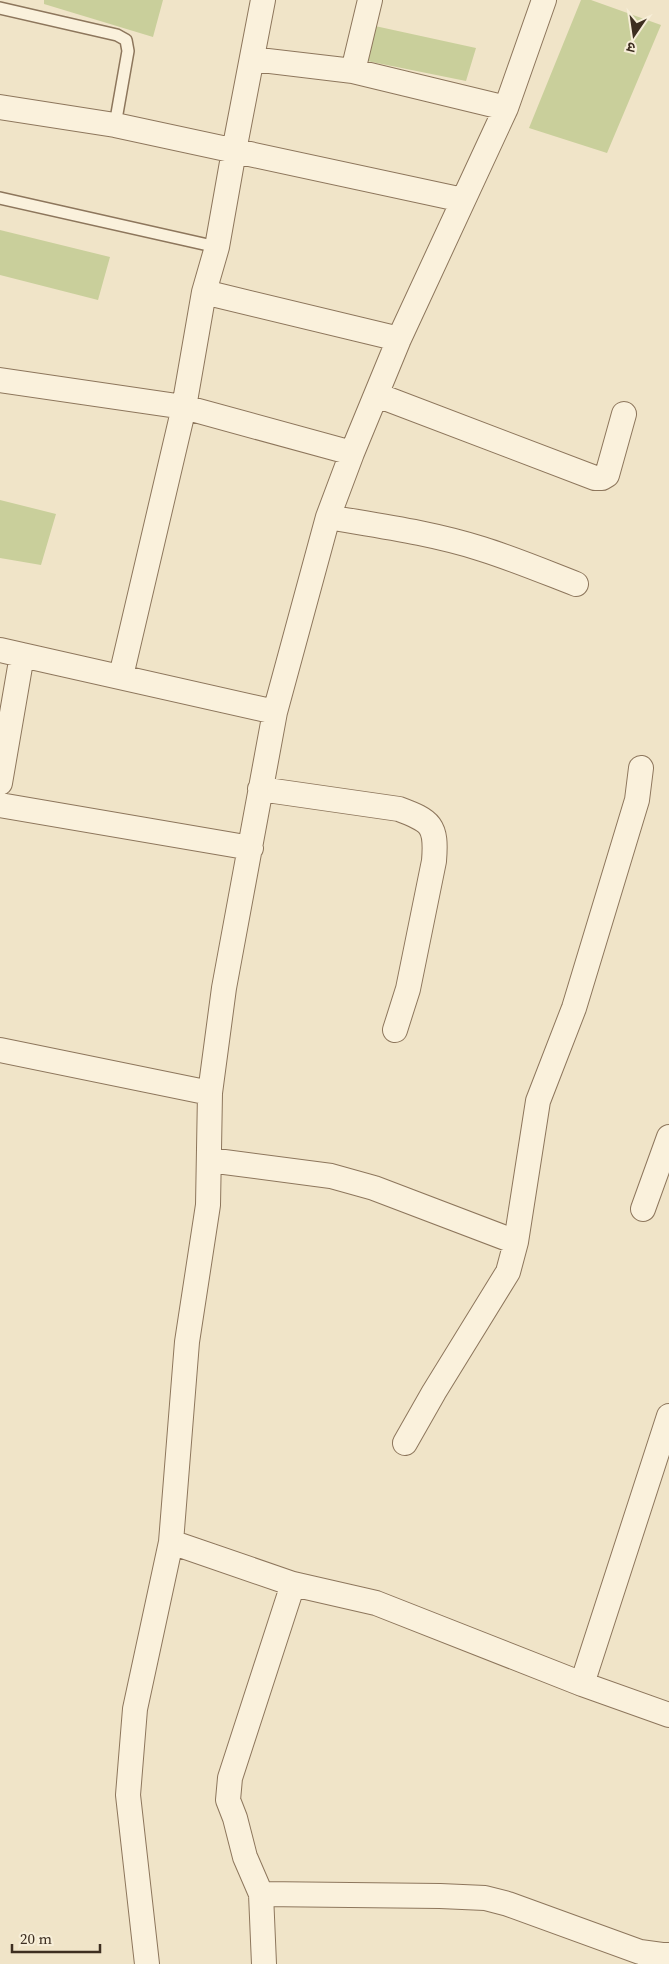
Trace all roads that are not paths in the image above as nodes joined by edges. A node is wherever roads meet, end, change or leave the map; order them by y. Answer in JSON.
{"nodes":[{"id":1,"x":263,"y":0,"type":"edge"},
{"id":2,"x":370,"y":0,"type":"edge"},
{"id":3,"x":544,"y":0,"type":"edge"},
{"id":4,"x":0,"y":8,"type":"edge"},
{"id":5,"x":252,"y":59,"type":"junction"},
{"id":6,"x":353,"y":71,"type":"junction"},
{"id":7,"x":0,"y":107,"type":"edge"},
{"id":8,"x":506,"y":108,"type":"junction"},
{"id":9,"x":115,"y":125,"type":"junction"},
{"id":10,"x":234,"y":151,"type":"junction"},
{"id":11,"x":0,"y":198,"type":"edge"},
{"id":12,"x":463,"y":200,"type":"junction"},
{"id":13,"x":217,"y":247,"type":"junction"},
{"id":14,"x":204,"y":292,"type":"junction"},
{"id":15,"x":399,"y":340,"type":"junction"},
{"id":16,"x":0,"y":380,"type":"edge"},
{"id":17,"x":377,"y":395,"type":"junction"},
{"id":18,"x":184,"y":407,"type":"junction"},
{"id":19,"x":624,"y":414,"type":"dead end"},
{"id":20,"x":352,"y":453,"type":"junction"},
{"id":21,"x":328,"y":517,"type":"junction"},
{"id":22,"x":576,"y":584,"type":"dead end"},
{"id":23,"x":11,"y":652,"type":"edge"},
{"id":24,"x":122,"y":676,"type":"junction"},
{"id":25,"x":276,"y":712,"type":"junction"},
{"id":26,"x":641,"y":768,"type":"dead end"},
{"id":27,"x":0,"y":783,"type":"edge"},
{"id":28,"x":260,"y":789,"type":"junction"},
{"id":29,"x":0,"y":805,"type":"edge"},
{"id":30,"x":251,"y":848,"type":"junction"},
{"id":31,"x":395,"y":1030,"type":"dead end"},
{"id":32,"x":0,"y":1050,"type":"edge"},
{"id":33,"x":210,"y":1093,"type":"junction"},
{"id":34,"x":669,"y":1137,"type":"edge"},
{"id":35,"x":209,"y":1160,"type":"junction"},
{"id":36,"x":644,"y":1209,"type":"dead end"},
{"id":37,"x":516,"y":1242,"type":"junction"},
{"id":38,"x":669,"y":1416,"type":"edge"},
{"id":39,"x":405,"y":1443,"type":"dead end"},
{"id":40,"x":171,"y":1542,"type":"junction"},
{"id":41,"x":293,"y":1584,"type":"junction"},
{"id":42,"x":582,"y":1684,"type":"junction"},
{"id":43,"x":669,"y":1715,"type":"edge"},
{"id":44,"x":261,"y":1894,"type":"junction"},
{"id":45,"x":669,"y":1955,"type":"edge"},
{"id":46,"x":147,"y":1964,"type":"edge"},
{"id":47,"x":264,"y":1964,"type":"edge"}],
"edges":[{"from":1,"to":5,"type":"street"},
{"from":2,"to":6,"type":"street"},
{"from":3,"to":8,"type":"street"},
{"from":4,"to":9,"type":"lane"},
{"from":5,"to":6,"type":"street"},
{"from":5,"to":10,"type":"street"},
{"from":6,"to":8,"type":"street"},
{"from":7,"to":9,"type":"street"},
{"from":8,"to":12,"type":"street"},
{"from":9,"to":10,"type":"street"},
{"from":10,"to":12,"type":"street"},
{"from":10,"to":13,"type":"street"},
{"from":11,"to":13,"type":"lane"},
{"from":12,"to":15,"type":"street"},
{"from":13,"to":14,"type":"street"},
{"from":14,"to":15,"type":"street"},
{"from":14,"to":18,"type":"street"},
{"from":15,"to":17,"type":"street"},
{"from":16,"to":18,"type":"street"},
{"from":17,"to":19,"type":"street"},
{"from":17,"to":20,"type":"street"},
{"from":18,"to":20,"type":"street"},
{"from":18,"to":24,"type":"street"},
{"from":20,"to":21,"type":"street"},
{"from":21,"to":22,"type":"street"},
{"from":21,"to":25,"type":"street"},
{"from":23,"to":24,"type":"street"},
{"from":23,"to":27,"type":"street"},
{"from":24,"to":25,"type":"street"},
{"from":25,"to":28,"type":"street"},
{"from":26,"to":37,"type":"street"},
{"from":28,"to":30,"type":"street"},
{"from":28,"to":31,"type":"street"},
{"from":29,"to":30,"type":"street"},
{"from":30,"to":33,"type":"street"},
{"from":32,"to":33,"type":"street"},
{"from":33,"to":35,"type":"street"},
{"from":34,"to":36,"type":"street"},
{"from":35,"to":37,"type":"street"},
{"from":35,"to":40,"type":"street"},
{"from":37,"to":39,"type":"street"},
{"from":38,"to":42,"type":"street"},
{"from":40,"to":41,"type":"street"},
{"from":40,"to":46,"type":"street"},
{"from":41,"to":42,"type":"street"},
{"from":41,"to":44,"type":"street"},
{"from":42,"to":43,"type":"street"},
{"from":44,"to":45,"type":"street"},
{"from":44,"to":47,"type":"street"}]}
